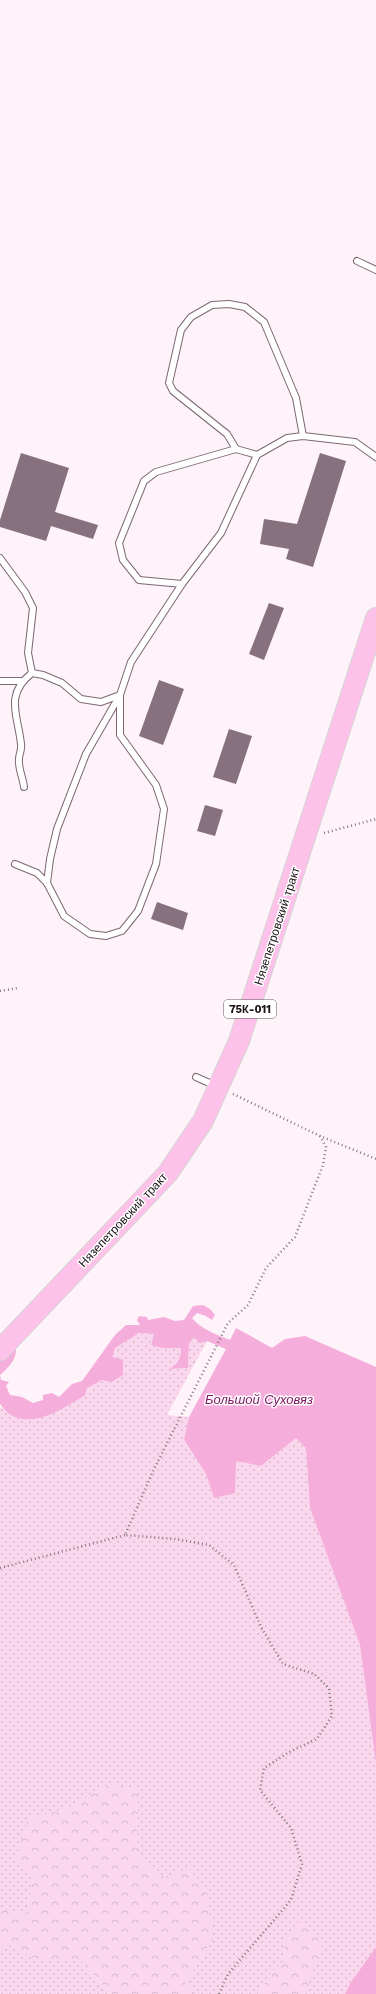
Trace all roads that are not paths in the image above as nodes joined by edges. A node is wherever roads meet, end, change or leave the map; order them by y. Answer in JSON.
{"nodes":[{"id":1,"x":357,"y":261,"type":"dead end"},
{"id":2,"x":376,"y":270,"type":"edge"},
{"id":3,"x":303,"y":436,"type":"junction"},
{"id":4,"x":236,"y":449,"type":"junction"},
{"id":5,"x":257,"y":455,"type":"junction"},
{"id":6,"x":376,"y":457,"type":"edge"},
{"id":7,"x":0,"y":558,"type":"edge"},
{"id":8,"x":182,"y":584,"type":"junction"},
{"id":9,"x":376,"y":618,"type":"edge"},
{"id":10,"x":32,"y":672,"type":"junction"},
{"id":11,"x":0,"y":681,"type":"edge"},
{"id":12,"x":21,"y":681,"type":"junction"},
{"id":13,"x":120,"y":695,"type":"junction"},
{"id":14,"x":24,"y":787,"type":"dead end"},
{"id":15,"x":15,"y":864,"type":"dead end"},
{"id":16,"x":47,"y":883,"type":"junction"},
{"id":17,"x":196,"y":1077,"type":"dead end"},
{"id":18,"x":219,"y":1088,"type":"junction"},
{"id":19,"x":6,"y":1344,"type":"edge"}],
"edges":[{"from":1,"to":2,"type":"lane"},
{"from":3,"to":4,"type":"lane"},
{"from":3,"to":5,"type":"lane"},
{"from":3,"to":6,"type":"lane"},
{"from":4,"to":5,"type":"lane"},
{"from":4,"to":8,"type":"lane"},
{"from":5,"to":8,"type":"lane"},
{"from":7,"to":10,"type":"lane"},
{"from":8,"to":13,"type":"lane"},
{"from":9,"to":18,"type":"main road","name":"Нязепетровский тракт","number":"75К-011"},
{"from":10,"to":12,"type":"lane"},
{"from":10,"to":13,"type":"lane"},
{"from":11,"to":12,"type":"lane"},
{"from":12,"to":14,"type":"lane"},
{"from":13,"to":16,"type":"lane"},
{"from":13,"to":16,"type":"lane"},
{"from":15,"to":16,"type":"lane"},
{"from":17,"to":18,"type":"lane"},
{"from":18,"to":19,"type":"main road","name":"Нязепетровский тракт","number":"75К-011"}]}
